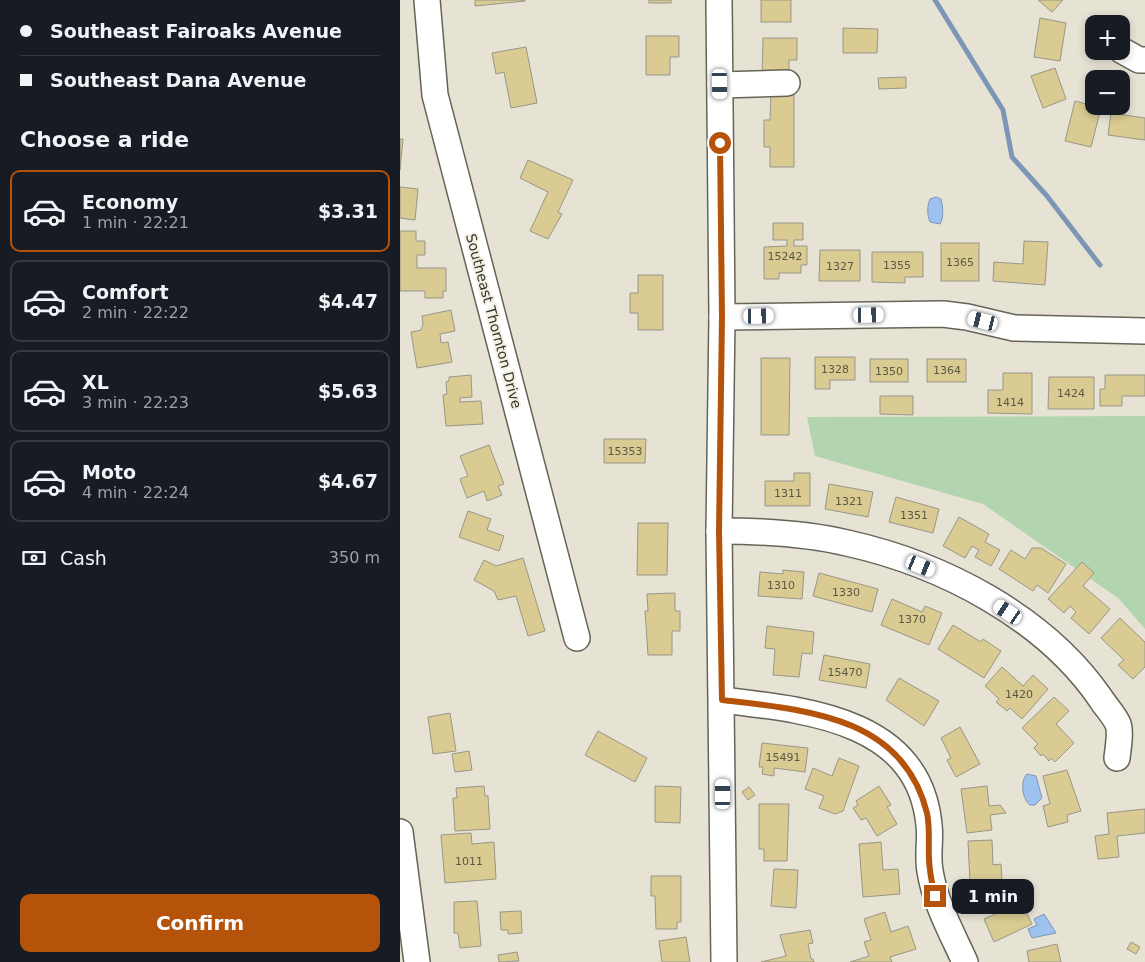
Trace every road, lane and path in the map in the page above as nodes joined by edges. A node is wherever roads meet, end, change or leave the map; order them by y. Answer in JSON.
{"nodes":[{"id":1,"x":427,"y":0,"type":"edge"},
{"id":2,"x":719,"y":0,"type":"edge"},
{"id":3,"x":1130,"y":55,"type":"edge"},
{"id":4,"x":1145,"y":60,"type":"edge"},
{"id":5,"x":787,"y":83,"type":"dead end"},
{"id":6,"x":720,"y":84,"type":"junction"},
{"id":7,"x":722,"y":317,"type":"junction"},
{"id":8,"x":1145,"y":331,"type":"edge"},
{"id":9,"x":719,"y":531,"type":"junction"},
{"id":10,"x":577,"y":638,"type":"dead end"},
{"id":11,"x":722,"y":700,"type":"junction"},
{"id":12,"x":1117,"y":758,"type":"dead end"},
{"id":13,"x":400,"y":832,"type":"edge"},
{"id":14,"x":417,"y":962,"type":"edge"},
{"id":15,"x":724,"y":962,"type":"edge"},
{"id":16,"x":966,"y":962,"type":"edge"}],
"edges":[{"from":1,"to":10,"type":"street","name":"Southeast Thornton Drive"},
{"from":2,"to":6,"type":"street"},
{"from":3,"to":4,"type":"street"},
{"from":5,"to":6,"type":"street"},
{"from":6,"to":7,"type":"street"},
{"from":7,"to":8,"type":"street"},
{"from":7,"to":9,"type":"street"},
{"from":9,"to":11,"type":"street"},
{"from":9,"to":12,"type":"street"},
{"from":11,"to":15,"type":"street"},
{"from":11,"to":16,"type":"street"},
{"from":13,"to":14,"type":"street"}]}
